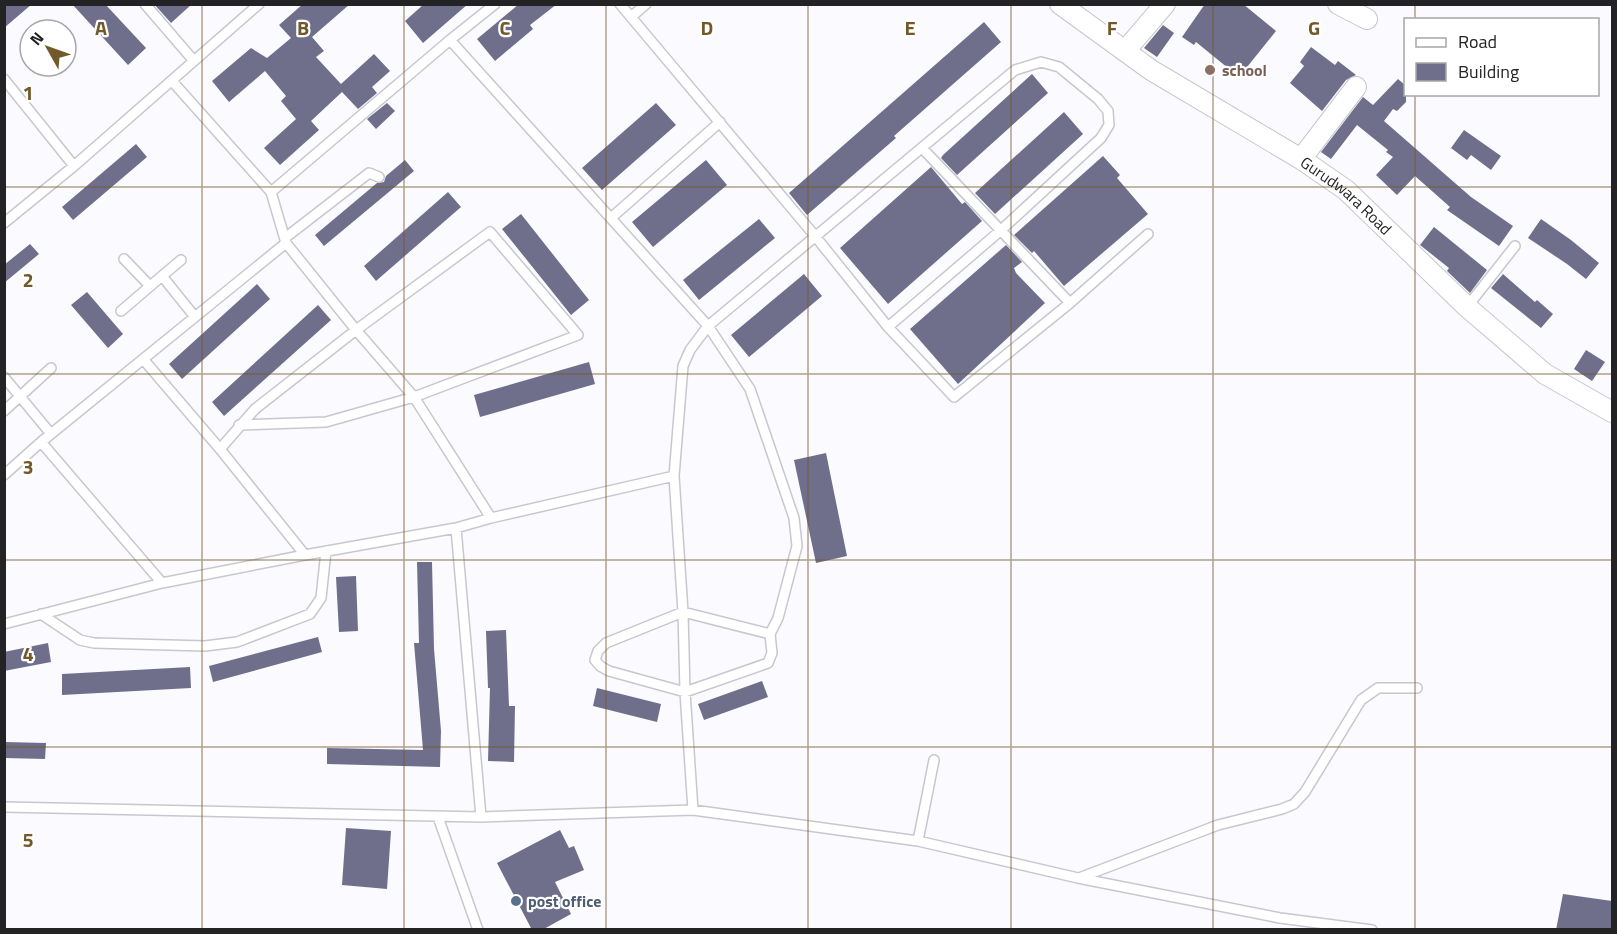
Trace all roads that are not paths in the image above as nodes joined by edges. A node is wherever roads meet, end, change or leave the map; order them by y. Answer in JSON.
{"nodes":[{"id":1,"x":146,"y":4,"type":"edge"},
{"id":2,"x":259,"y":4,"type":"edge"},
{"id":3,"x":495,"y":4,"type":"edge"},
{"id":4,"x":620,"y":4,"type":"edge"},
{"id":5,"x":646,"y":4,"type":"edge"},
{"id":6,"x":1060,"y":4,"type":"edge"},
{"id":7,"x":1164,"y":4,"type":"edge"},
{"id":8,"x":1338,"y":4,"type":"edge"},
{"id":9,"x":631,"y":17,"type":"junction"},
{"id":10,"x":1367,"y":19,"type":"dead end"},
{"id":11,"x":450,"y":40,"type":"junction"},
{"id":12,"x":1125,"y":51,"type":"junction"},
{"id":13,"x":194,"y":61,"type":"junction"},
{"id":14,"x":4,"y":79,"type":"edge"},
{"id":15,"x":172,"y":81,"type":"junction"},
{"id":16,"x":1356,"y":87,"type":"dead end"},
{"id":17,"x":720,"y":122,"type":"junction"},
{"id":18,"x":922,"y":148,"type":"junction"},
{"id":19,"x":1301,"y":159,"type":"junction"},
{"id":20,"x":74,"y":166,"type":"junction"},
{"id":21,"x":379,"y":177,"type":"dead end"},
{"id":22,"x":272,"y":192,"type":"junction"},
{"id":23,"x":611,"y":218,"type":"junction"},
{"id":24,"x":4,"y":223,"type":"edge"},
{"id":25,"x":1000,"y":231,"type":"junction"},
{"id":26,"x":1148,"y":234,"type":"dead end"},
{"id":27,"x":815,"y":237,"type":"junction"},
{"id":28,"x":285,"y":241,"type":"junction"},
{"id":29,"x":1515,"y":246,"type":"dead end"},
{"id":30,"x":124,"y":259,"type":"dead end"},
{"id":31,"x":182,"y":260,"type":"dead end"},
{"id":32,"x":162,"y":276,"type":"junction"},
{"id":33,"x":150,"y":286,"type":"junction"},
{"id":34,"x":1070,"y":303,"type":"junction"},
{"id":35,"x":1467,"y":307,"type":"junction"},
{"id":36,"x":121,"y":310,"type":"dead end"},
{"id":37,"x":195,"y":317,"type":"junction"},
{"id":38,"x":708,"y":326,"type":"junction"},
{"id":39,"x":888,"y":327,"type":"junction"},
{"id":40,"x":356,"y":330,"type":"junction"},
{"id":41,"x":143,"y":359,"type":"junction"},
{"id":42,"x":51,"y":368,"type":"dead end"},
{"id":43,"x":4,"y":377,"type":"edge"},
{"id":44,"x":21,"y":397,"type":"junction"},
{"id":45,"x":414,"y":397,"type":"junction"},
{"id":46,"x":4,"y":411,"type":"edge"},
{"id":47,"x":1612,"y":412,"type":"edge"},
{"id":48,"x":240,"y":425,"type":"junction"},
{"id":49,"x":51,"y":434,"type":"junction"},
{"id":50,"x":41,"y":442,"type":"junction"},
{"id":51,"x":220,"y":449,"type":"junction"},
{"id":52,"x":4,"y":475,"type":"edge"},
{"id":53,"x":674,"y":476,"type":"junction"},
{"id":54,"x":491,"y":518,"type":"junction"},
{"id":55,"x":456,"y":528,"type":"junction"},
{"id":56,"x":326,"y":551,"type":"junction"},
{"id":57,"x":304,"y":555,"type":"junction"},
{"id":58,"x":162,"y":583,"type":"junction"},
{"id":59,"x":683,"y":612,"type":"junction"},
{"id":60,"x":41,"y":614,"type":"junction"},
{"id":61,"x":4,"y":624,"type":"edge"},
{"id":62,"x":770,"y":634,"type":"junction"},
{"id":63,"x":1417,"y":688,"type":"dead end"},
{"id":64,"x":685,"y":692,"type":"junction"},
{"id":65,"x":934,"y":760,"type":"dead end"},
{"id":66,"x":4,"y":807,"type":"edge"},
{"id":67,"x":693,"y":810,"type":"junction"},
{"id":68,"x":438,"y":817,"type":"junction"},
{"id":69,"x":481,"y":817,"type":"junction"},
{"id":70,"x":918,"y":841,"type":"junction"},
{"id":71,"x":1078,"y":878,"type":"junction"},
{"id":72,"x":478,"y":930,"type":"edge"},
{"id":73,"x":1372,"y":930,"type":"edge"}],
"edges":[{"from":1,"to":13,"type":"lane"},
{"from":2,"to":13,"type":"lane"},
{"from":3,"to":11,"type":"lane"},
{"from":4,"to":9,"type":"lane"},
{"from":5,"to":9,"type":"lane"},
{"from":6,"to":12,"type":"street","name":"Gurudwara Road"},
{"from":7,"to":12,"type":"street"},
{"from":8,"to":10,"type":"street"},
{"from":9,"to":17,"type":"lane"},
{"from":11,"to":22,"type":"lane"},
{"from":11,"to":23,"type":"lane"},
{"from":12,"to":19,"type":"street","name":"Gurudwara Road"},
{"from":13,"to":15,"type":"lane"},
{"from":14,"to":20,"type":"lane"},
{"from":15,"to":20,"type":"lane"},
{"from":15,"to":22,"type":"lane"},
{"from":16,"to":19,"type":"street"},
{"from":17,"to":23,"type":"lane"},
{"from":17,"to":27,"type":"lane"},
{"from":18,"to":25,"type":"lane"},
{"from":18,"to":25,"type":"lane"},
{"from":18,"to":27,"type":"lane"},
{"from":19,"to":35,"type":"street","name":"Gurudwara Road"},
{"from":20,"to":24,"type":"lane"},
{"from":21,"to":28,"type":"lane"},
{"from":22,"to":28,"type":"lane"},
{"from":23,"to":38,"type":"lane"},
{"from":25,"to":34,"type":"lane"},
{"from":25,"to":39,"type":"lane"},
{"from":26,"to":34,"type":"lane"},
{"from":27,"to":38,"type":"lane"},
{"from":27,"to":39,"type":"lane"},
{"from":28,"to":37,"type":"lane"},
{"from":28,"to":40,"type":"lane"},
{"from":29,"to":35,"type":"lane"},
{"from":30,"to":33,"type":"lane"},
{"from":31,"to":32,"type":"lane"},
{"from":32,"to":33,"type":"lane"},
{"from":32,"to":37,"type":"lane"},
{"from":33,"to":36,"type":"lane"},
{"from":34,"to":39,"type":"lane"},
{"from":35,"to":47,"type":"street","name":"Gurudwara Road"},
{"from":37,"to":41,"type":"lane"},
{"from":38,"to":53,"type":"lane"},
{"from":38,"to":62,"type":"lane"},
{"from":40,"to":45,"type":"lane"},
{"from":40,"to":45,"type":"lane"},
{"from":40,"to":48,"type":"lane"},
{"from":41,"to":49,"type":"lane"},
{"from":41,"to":51,"type":"lane"},
{"from":42,"to":44,"type":"lane"},
{"from":43,"to":44,"type":"lane"},
{"from":44,"to":46,"type":"lane"},
{"from":44,"to":49,"type":"lane"},
{"from":45,"to":48,"type":"lane"},
{"from":45,"to":54,"type":"lane"},
{"from":48,"to":51,"type":"lane"},
{"from":49,"to":50,"type":"lane"},
{"from":50,"to":52,"type":"lane"},
{"from":50,"to":58,"type":"lane"},
{"from":51,"to":57,"type":"lane"},
{"from":53,"to":54,"type":"lane"},
{"from":53,"to":59,"type":"lane"},
{"from":54,"to":55,"type":"lane"},
{"from":55,"to":56,"type":"lane"},
{"from":55,"to":69,"type":"lane"},
{"from":56,"to":57,"type":"lane"},
{"from":56,"to":60,"type":"lane"},
{"from":57,"to":58,"type":"lane"},
{"from":58,"to":60,"type":"lane"},
{"from":59,"to":62,"type":"lane"},
{"from":59,"to":64,"type":"lane"},
{"from":59,"to":64,"type":"lane"},
{"from":60,"to":61,"type":"lane"},
{"from":62,"to":64,"type":"lane"},
{"from":63,"to":71,"type":"lane"},
{"from":64,"to":67,"type":"lane"},
{"from":65,"to":70,"type":"lane"},
{"from":66,"to":68,"type":"lane"},
{"from":67,"to":69,"type":"lane"},
{"from":67,"to":70,"type":"lane"},
{"from":68,"to":69,"type":"lane"},
{"from":68,"to":72,"type":"lane"},
{"from":70,"to":71,"type":"lane"},
{"from":71,"to":73,"type":"lane"}]}
